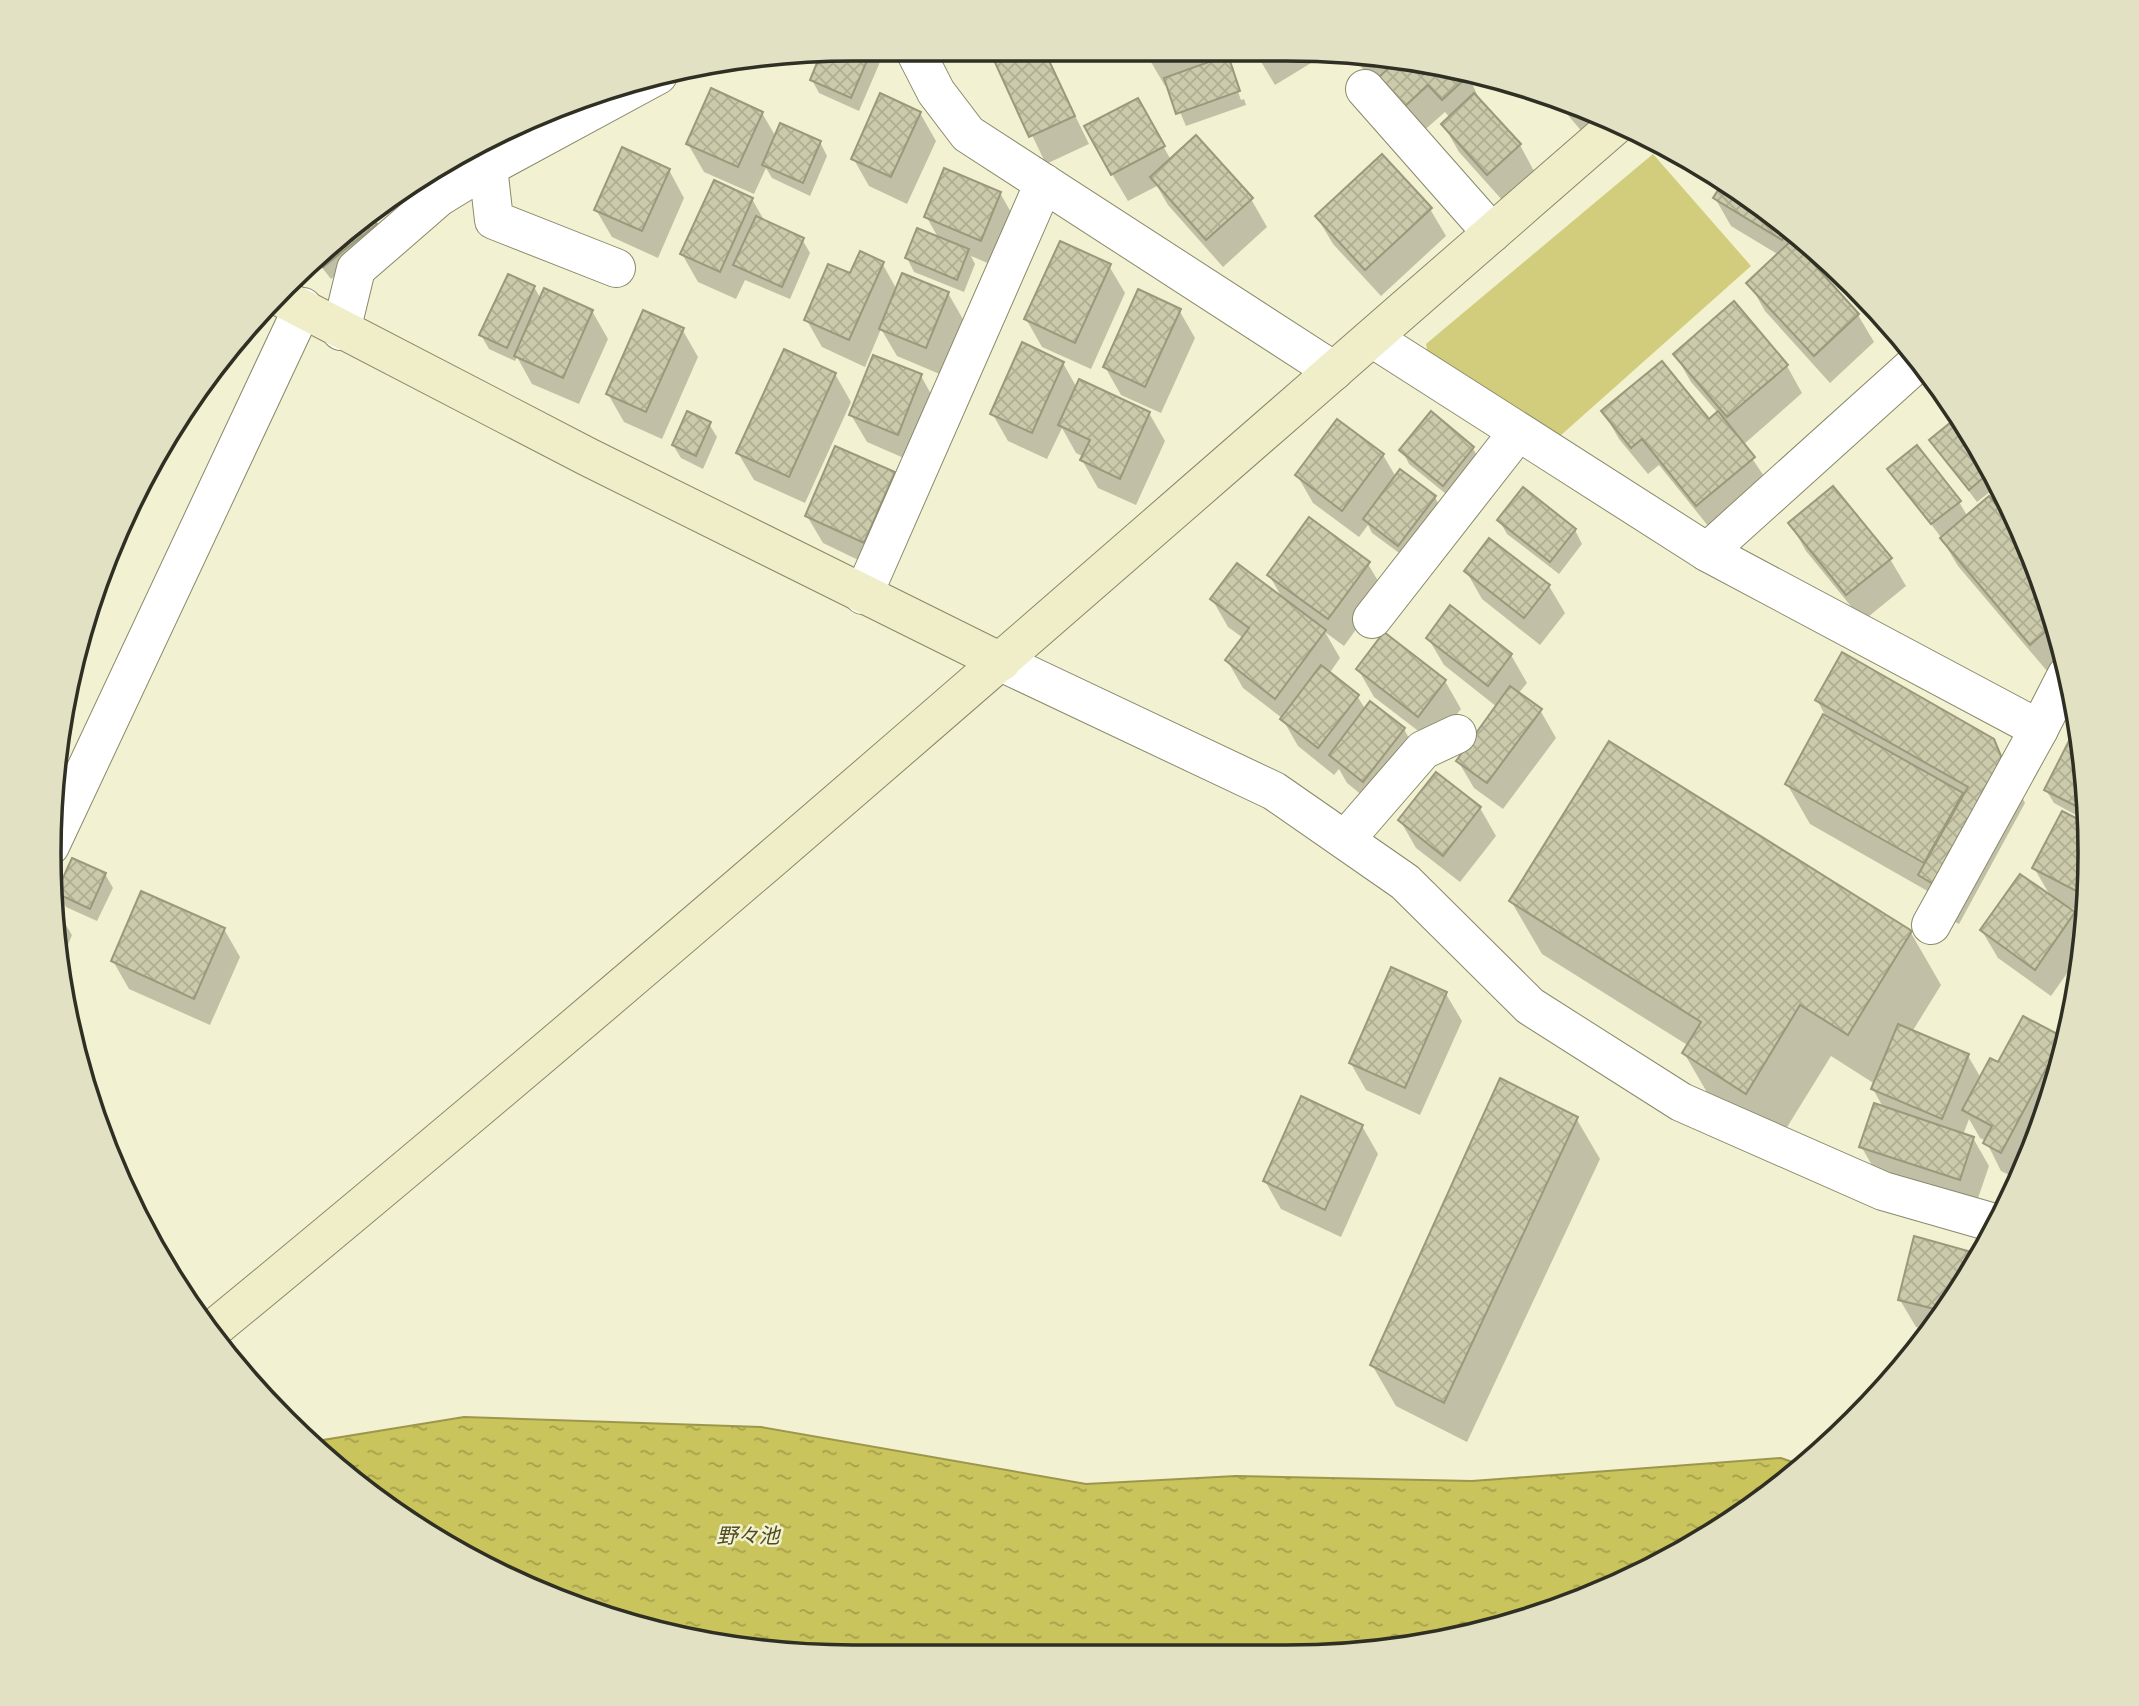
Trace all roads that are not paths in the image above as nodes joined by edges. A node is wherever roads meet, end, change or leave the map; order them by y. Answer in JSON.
{"nodes":[{"id":1,"x":920,"y":61,"type":"edge"},
{"id":2,"x":1365,"y":89,"type":"dead end"},
{"id":3,"x":616,"y":98,"type":"edge"},
{"id":4,"x":1609,"y":131,"type":"edge"},
{"id":5,"x":488,"y":167,"type":"junction"},
{"id":6,"x":1044,"y":183,"type":"junction"},
{"id":7,"x":1492,"y":233,"type":"junction"},
{"id":8,"x":617,"y":268,"type":"dead end"},
{"id":9,"x":290,"y":301,"type":"edge"},
{"id":10,"x":341,"y":331,"type":"junction"},
{"id":11,"x":1372,"y":338,"type":"junction"},
{"id":12,"x":1911,"y":368,"type":"edge"},
{"id":13,"x":1334,"y":371,"type":"junction"},
{"id":14,"x":1518,"y":432,"type":"junction"},
{"id":15,"x":1707,"y":552,"type":"junction"},
{"id":16,"x":863,"y":595,"type":"junction"},
{"id":17,"x":1372,"y":619,"type":"dead end"},
{"id":18,"x":1001,"y":662,"type":"junction"},
{"id":19,"x":2060,"y":687,"type":"edge"},
{"id":20,"x":2039,"y":729,"type":"junction"},
{"id":21,"x":1457,"y":734,"type":"dead end"},
{"id":22,"x":62,"y":818,"type":"edge"},
{"id":23,"x":1345,"y":840,"type":"junction"},
{"id":24,"x":1931,"y":925,"type":"dead end"},
{"id":25,"x":1987,"y":1221,"type":"edge"},
{"id":26,"x":218,"y":1325,"type":"edge"}],
"edges":[{"from":1,"to":6,"type":"street"},
{"from":2,"to":7,"type":"street"},
{"from":3,"to":5,"type":"street"},
{"from":4,"to":7,"type":"street"},
{"from":5,"to":8,"type":"street"},
{"from":5,"to":10,"type":"street"},
{"from":6,"to":13,"type":"street"},
{"from":6,"to":16,"type":"street"},
{"from":7,"to":11,"type":"street"},
{"from":9,"to":10,"type":"street"},
{"from":9,"to":22,"type":"street"},
{"from":10,"to":16,"type":"street"},
{"from":11,"to":13,"type":"street"},
{"from":11,"to":14,"type":"street"},
{"from":12,"to":15,"type":"street"},
{"from":13,"to":18,"type":"street"},
{"from":14,"to":15,"type":"street"},
{"from":14,"to":17,"type":"street"},
{"from":15,"to":20,"type":"street"},
{"from":16,"to":18,"type":"street"},
{"from":18,"to":23,"type":"street"},
{"from":18,"to":26,"type":"street"},
{"from":19,"to":20,"type":"street"},
{"from":20,"to":24,"type":"street"},
{"from":21,"to":23,"type":"street"},
{"from":23,"to":25,"type":"street"}]}
